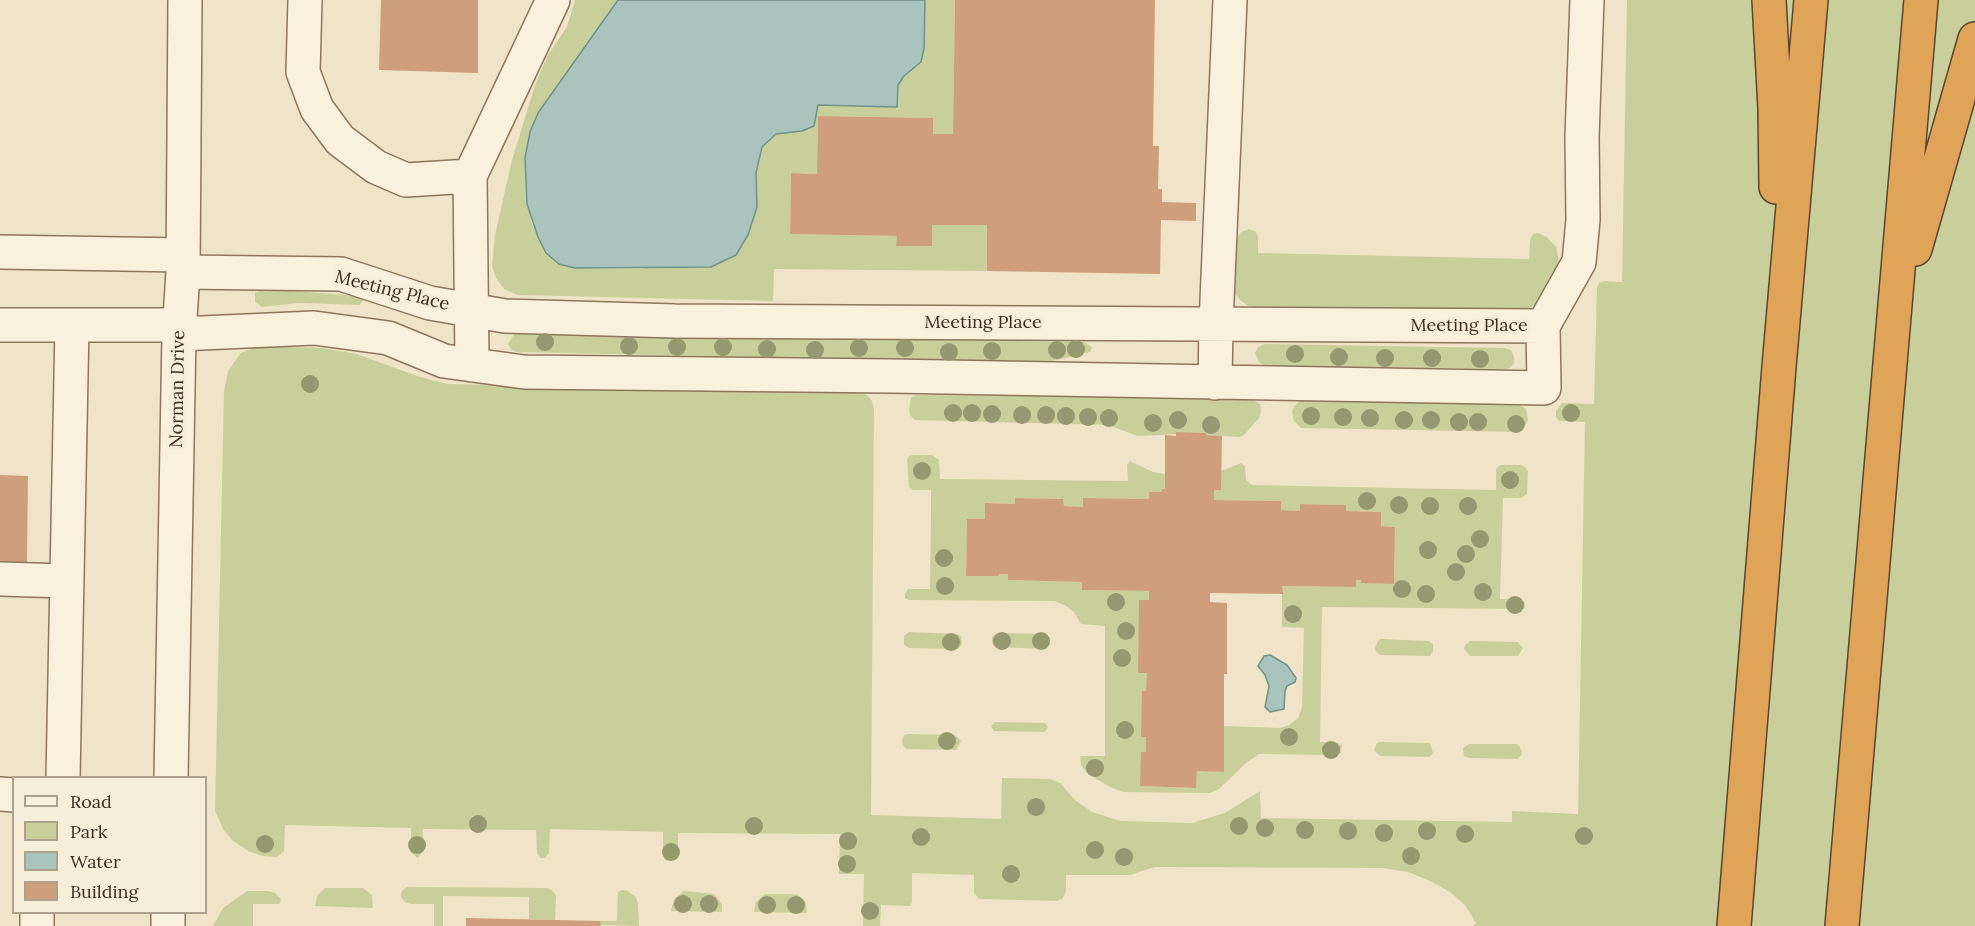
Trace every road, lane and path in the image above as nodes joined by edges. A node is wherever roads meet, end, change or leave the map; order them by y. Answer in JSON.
{"nodes":[{"id":1,"x":185,"y":0,"type":"edge"},
{"id":2,"x":305,"y":0,"type":"edge"},
{"id":3,"x":553,"y":0,"type":"edge"},
{"id":4,"x":1230,"y":0,"type":"edge"},
{"id":5,"x":1587,"y":0,"type":"edge"},
{"id":6,"x":1769,"y":0,"type":"edge"},
{"id":7,"x":1811,"y":0,"type":"edge"},
{"id":8,"x":1921,"y":0,"type":"edge"},
{"id":9,"x":1975,"y":39,"type":"edge"},
{"id":10,"x":470,"y":176,"type":"junction"},
{"id":11,"x":0,"y":252,"type":"edge"},
{"id":12,"x":183,"y":264,"type":"junction"},
{"id":13,"x":472,"y":310,"type":"junction"},
{"id":14,"x":1894,"y":319,"type":"junction"},
{"id":15,"x":1216,"y":324,"type":"junction"},
{"id":16,"x":0,"y":325,"type":"edge"},
{"id":17,"x":72,"y":325,"type":"junction"},
{"id":18,"x":1543,"y":326,"type":"junction"},
{"id":19,"x":179,"y":330,"type":"junction"},
{"id":20,"x":472,"y":365,"type":"junction"},
{"id":21,"x":1779,"y":367,"type":"junction"},
{"id":22,"x":1215,"y":383,"type":"junction"},
{"id":23,"x":0,"y":579,"type":"edge"},
{"id":24,"x":67,"y":581,"type":"junction"},
{"id":25,"x":63,"y":776,"type":"edge"},
{"id":26,"x":171,"y":776,"type":"edge"},
{"id":27,"x":1734,"y":926,"type":"edge"},
{"id":28,"x":1842,"y":926,"type":"edge"}],
"edges":[{"from":1,"to":12,"type":"street","name":"Norman Drive"},
{"from":2,"to":10,"type":"street"},
{"from":3,"to":10,"type":"street"},
{"from":4,"to":15,"type":"street"},
{"from":5,"to":18,"type":"street"},
{"from":6,"to":21,"type":"highway"},
{"from":7,"to":21,"type":"highway"},
{"from":8,"to":14,"type":"highway"},
{"from":9,"to":14,"type":"highway"},
{"from":10,"to":13,"type":"street"},
{"from":11,"to":12,"type":"street","name":"Meeting Place"},
{"from":12,"to":13,"type":"street","name":"Meeting Place"},
{"from":12,"to":19,"type":"street","name":"Norman Drive"},
{"from":13,"to":15,"type":"street","name":"Meeting Place"},
{"from":13,"to":20,"type":"street"},
{"from":14,"to":28,"type":"highway"},
{"from":15,"to":18,"type":"street","name":"Meeting Place"},
{"from":15,"to":22,"type":"street"},
{"from":16,"to":17,"type":"street","name":"Meeting Place"},
{"from":17,"to":19,"type":"street","name":"Meeting Place"},
{"from":17,"to":24,"type":"street"},
{"from":18,"to":22,"type":"street","name":"Meeting Place"},
{"from":19,"to":20,"type":"street","name":"Meeting Place"},
{"from":19,"to":26,"type":"street","name":"Norman Drive"},
{"from":20,"to":22,"type":"street","name":"Meeting Place"},
{"from":21,"to":27,"type":"highway"},
{"from":23,"to":24,"type":"street"},
{"from":24,"to":25,"type":"street"}]}
